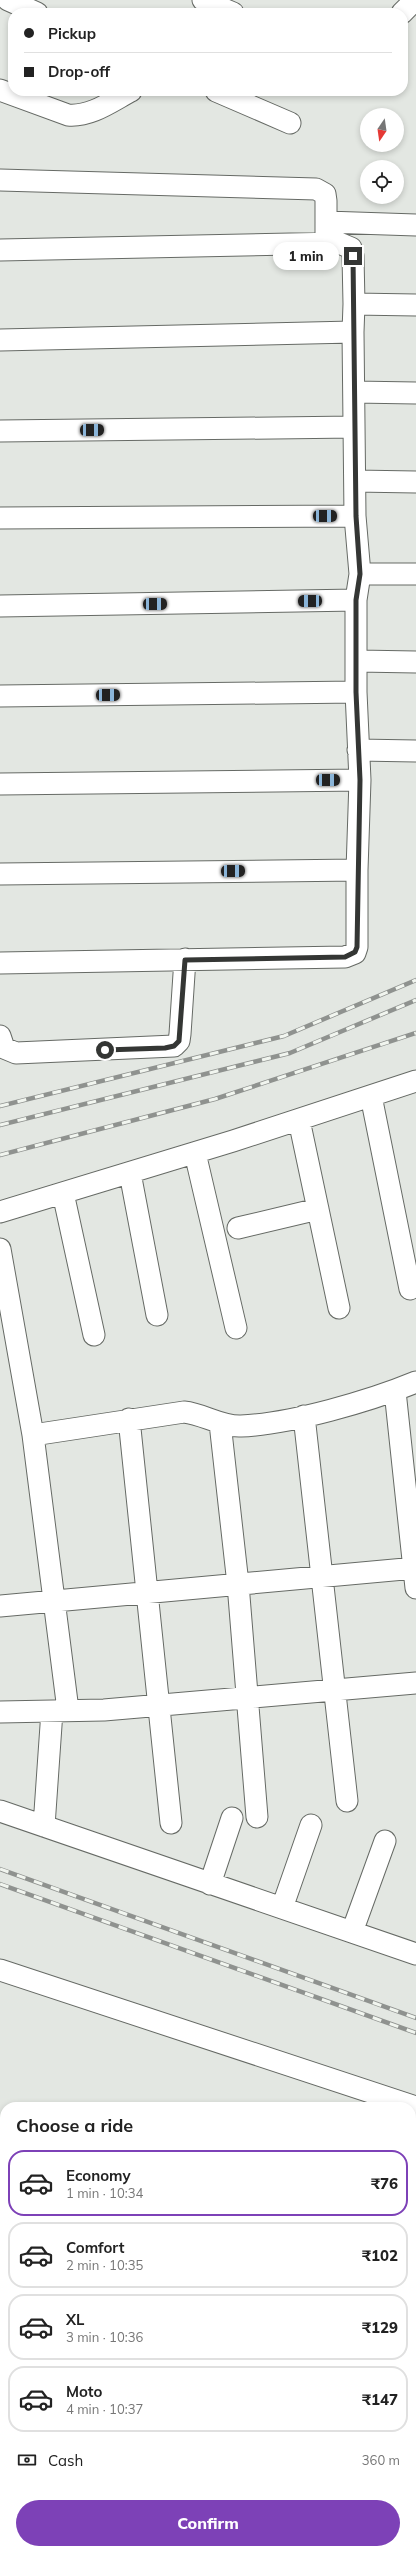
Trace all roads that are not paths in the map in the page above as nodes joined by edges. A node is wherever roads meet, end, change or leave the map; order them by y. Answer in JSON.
{"nodes":[{"id":1,"x":8,"y":0,"type":"edge"},
{"id":2,"x":415,"y":0,"type":"edge"},
{"id":3,"x":211,"y":4,"type":"edge"},
{"id":4,"x":34,"y":8,"type":"edge"},
{"id":5,"x":221,"y":8,"type":"edge"},
{"id":6,"x":407,"y":8,"type":"edge"},
{"id":7,"x":17,"y":96,"type":"edge"},
{"id":8,"x":122,"y":96,"type":"edge"},
{"id":9,"x":228,"y":96,"type":"edge"},
{"id":10,"x":290,"y":123,"type":"dead end"},
{"id":11,"x":0,"y":180,"type":"edge"},
{"id":12,"x":326,"y":222,"type":"junction"},
{"id":13,"x":416,"y":225,"type":"edge"},
{"id":14,"x":326,"y":243,"type":"junction"},
{"id":15,"x":0,"y":250,"type":"edge"},
{"id":16,"x":354,"y":304,"type":"junction"},
{"id":17,"x":416,"y":305,"type":"edge"},
{"id":18,"x":353,"y":332,"type":"junction"},
{"id":19,"x":0,"y":340,"type":"edge"},
{"id":20,"x":354,"y":392,"type":"junction"},
{"id":21,"x":416,"y":393,"type":"edge"},
{"id":22,"x":354,"y":427,"type":"junction"},
{"id":23,"x":0,"y":431,"type":"edge"},
{"id":24,"x":355,"y":481,"type":"junction"},
{"id":25,"x":416,"y":482,"type":"edge"},
{"id":26,"x":356,"y":516,"type":"junction"},
{"id":27,"x":0,"y":518,"type":"edge"},
{"id":28,"x":360,"y":574,"type":"junction"},
{"id":29,"x":416,"y":574,"type":"edge"},
{"id":30,"x":356,"y":600,"type":"junction"},
{"id":31,"x":0,"y":606,"type":"edge"},
{"id":32,"x":358,"y":661,"type":"junction"},
{"id":33,"x":416,"y":662,"type":"edge"},
{"id":34,"x":356,"y":692,"type":"junction"},
{"id":35,"x":0,"y":696,"type":"edge"},
{"id":36,"x":358,"y":750,"type":"junction"},
{"id":37,"x":416,"y":751,"type":"edge"},
{"id":38,"x":360,"y":780,"type":"junction"},
{"id":39,"x":0,"y":784,"type":"edge"},
{"id":40,"x":357,"y":870,"type":"junction"},
{"id":41,"x":0,"y":874,"type":"edge"},
{"id":42,"x":185,"y":960,"type":"junction"},
{"id":43,"x":0,"y":963,"type":"edge"},
{"id":44,"x":0,"y":1036,"type":"edge"},
{"id":45,"x":416,"y":1081,"type":"edge"},
{"id":46,"x":371,"y":1096,"type":"junction"},
{"id":47,"x":299,"y":1120,"type":"junction"},
{"id":48,"x":195,"y":1153,"type":"junction"},
{"id":49,"x":130,"y":1173,"type":"junction"},
{"id":50,"x":63,"y":1193,"type":"junction"},
{"id":51,"x":318,"y":1209,"type":"junction"},
{"id":52,"x":0,"y":1212,"type":"edge"},
{"id":53,"x":238,"y":1228,"type":"dead end"},
{"id":54,"x":0,"y":1249,"type":"edge"},
{"id":55,"x":410,"y":1288,"type":"dead end"},
{"id":56,"x":339,"y":1308,"type":"dead end"},
{"id":57,"x":157,"y":1315,"type":"dead end"},
{"id":58,"x":236,"y":1328,"type":"dead end"},
{"id":59,"x":94,"y":1334,"type":"dead end"},
{"id":60,"x":416,"y":1382,"type":"edge"},
{"id":61,"x":395,"y":1391,"type":"junction"},
{"id":62,"x":304,"y":1416,"type":"junction"},
{"id":63,"x":129,"y":1419,"type":"junction"},
{"id":64,"x":220,"y":1423,"type":"junction"},
{"id":65,"x":33,"y":1435,"type":"junction"},
{"id":66,"x":415,"y":1575,"type":"edge"},
{"id":67,"x":322,"y":1577,"type":"junction"},
{"id":68,"x":238,"y":1584,"type":"junction"},
{"id":69,"x":147,"y":1592,"type":"junction"},
{"id":70,"x":54,"y":1602,"type":"junction"},
{"id":71,"x":0,"y":1606,"type":"edge"},
{"id":72,"x":416,"y":1683,"type":"edge"},
{"id":73,"x":335,"y":1690,"type":"junction"},
{"id":74,"x":248,"y":1698,"type":"junction"},
{"id":75,"x":159,"y":1706,"type":"junction"},
{"id":76,"x":60,"y":1711,"type":"junction"},
{"id":77,"x":0,"y":1712,"type":"edge"},
{"id":78,"x":347,"y":1801,"type":"dead end"},
{"id":79,"x":0,"y":1811,"type":"edge"},
{"id":80,"x":257,"y":1817,"type":"dead end"},
{"id":81,"x":232,"y":1818,"type":"dead end"},
{"id":82,"x":171,"y":1823,"type":"dead end"},
{"id":83,"x":310,"y":1825,"type":"dead end"},
{"id":84,"x":44,"y":1826,"type":"junction"},
{"id":85,"x":385,"y":1841,"type":"dead end"},
{"id":86,"x":210,"y":1884,"type":"junction"},
{"id":87,"x":282,"y":1908,"type":"junction"},
{"id":88,"x":352,"y":1932,"type":"junction"},
{"id":89,"x":416,"y":1954,"type":"edge"},
{"id":90,"x":0,"y":1970,"type":"edge"},
{"id":91,"x":401,"y":2102,"type":"edge"}],
"edges":[{"from":1,"to":4,"type":"street"},
{"from":2,"to":6,"type":"street"},
{"from":3,"to":5,"type":"street"},
{"from":7,"to":8,"type":"street"},
{"from":9,"to":10,"type":"street"},
{"from":11,"to":12,"type":"street"},
{"from":12,"to":13,"type":"street"},
{"from":12,"to":14,"type":"street"},
{"from":14,"to":15,"type":"street"},
{"from":14,"to":16,"type":"street"},
{"from":16,"to":17,"type":"street"},
{"from":16,"to":18,"type":"street"},
{"from":18,"to":19,"type":"street"},
{"from":18,"to":20,"type":"street"},
{"from":20,"to":21,"type":"street"},
{"from":20,"to":22,"type":"street"},
{"from":22,"to":23,"type":"street"},
{"from":22,"to":24,"type":"street"},
{"from":24,"to":25,"type":"street"},
{"from":24,"to":26,"type":"street"},
{"from":26,"to":27,"type":"street"},
{"from":26,"to":28,"type":"street"},
{"from":28,"to":29,"type":"street"},
{"from":28,"to":30,"type":"street"},
{"from":30,"to":31,"type":"street"},
{"from":30,"to":32,"type":"street"},
{"from":32,"to":33,"type":"street"},
{"from":32,"to":34,"type":"street"},
{"from":34,"to":35,"type":"street"},
{"from":34,"to":36,"type":"street"},
{"from":36,"to":37,"type":"street"},
{"from":36,"to":38,"type":"street"},
{"from":38,"to":39,"type":"street"},
{"from":38,"to":40,"type":"street"},
{"from":40,"to":41,"type":"street"},
{"from":40,"to":42,"type":"street"},
{"from":42,"to":43,"type":"street"},
{"from":42,"to":44,"type":"street"},
{"from":45,"to":46,"type":"street"},
{"from":46,"to":47,"type":"street"},
{"from":46,"to":55,"type":"street"},
{"from":47,"to":48,"type":"street"},
{"from":47,"to":51,"type":"street"},
{"from":48,"to":49,"type":"street"},
{"from":48,"to":58,"type":"street"},
{"from":49,"to":50,"type":"street"},
{"from":49,"to":57,"type":"street"},
{"from":50,"to":52,"type":"street"},
{"from":50,"to":59,"type":"street"},
{"from":51,"to":53,"type":"street"},
{"from":51,"to":56,"type":"street"},
{"from":54,"to":65,"type":"street"},
{"from":60,"to":61,"type":"street"},
{"from":61,"to":62,"type":"street"},
{"from":61,"to":66,"type":"street"},
{"from":62,"to":64,"type":"street"},
{"from":62,"to":67,"type":"street"},
{"from":63,"to":64,"type":"street"},
{"from":63,"to":65,"type":"street"},
{"from":63,"to":69,"type":"street"},
{"from":64,"to":68,"type":"street"},
{"from":65,"to":70,"type":"street"},
{"from":66,"to":67,"type":"street"},
{"from":67,"to":68,"type":"street"},
{"from":67,"to":73,"type":"street"},
{"from":68,"to":69,"type":"street"},
{"from":68,"to":74,"type":"street"},
{"from":69,"to":70,"type":"street"},
{"from":69,"to":75,"type":"street"},
{"from":70,"to":71,"type":"street"},
{"from":70,"to":76,"type":"street"},
{"from":72,"to":73,"type":"street"},
{"from":73,"to":74,"type":"street"},
{"from":73,"to":78,"type":"street"},
{"from":74,"to":75,"type":"street"},
{"from":74,"to":80,"type":"street"},
{"from":75,"to":76,"type":"street"},
{"from":75,"to":82,"type":"street"},
{"from":76,"to":77,"type":"street"},
{"from":76,"to":84,"type":"street"},
{"from":79,"to":84,"type":"street"},
{"from":81,"to":86,"type":"street"},
{"from":83,"to":87,"type":"street"},
{"from":84,"to":86,"type":"street"},
{"from":85,"to":88,"type":"street"},
{"from":86,"to":87,"type":"street"},
{"from":87,"to":88,"type":"street"},
{"from":88,"to":89,"type":"street"},
{"from":90,"to":91,"type":"street"}]}
